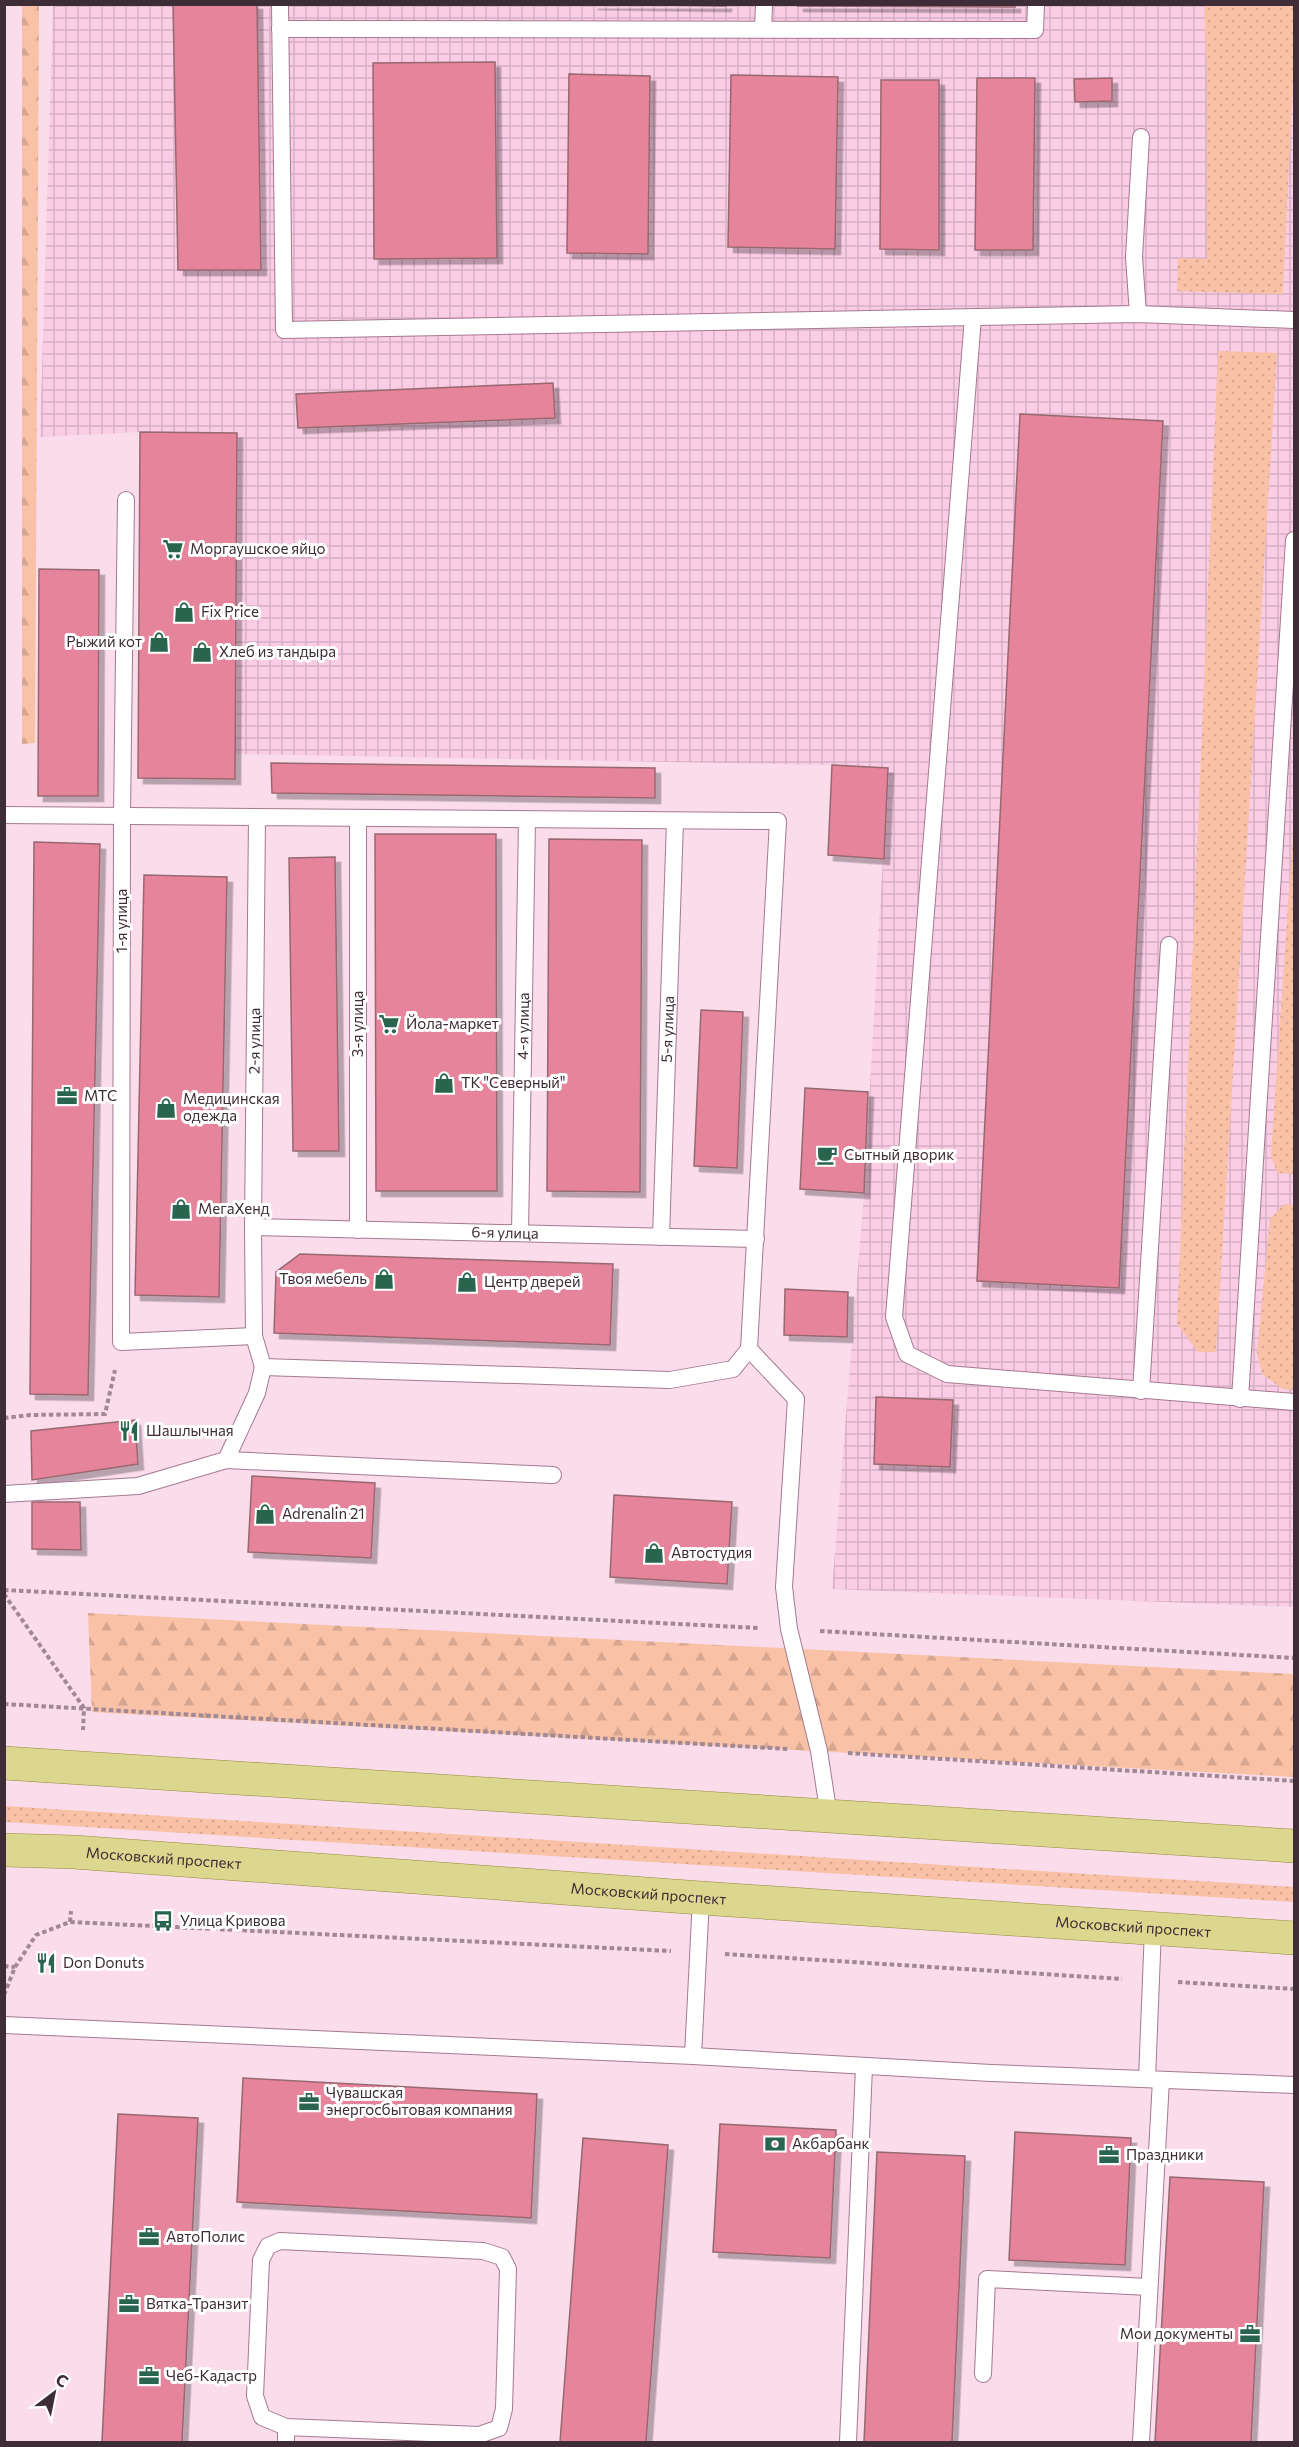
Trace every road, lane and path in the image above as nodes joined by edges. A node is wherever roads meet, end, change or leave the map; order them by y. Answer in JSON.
{"nodes":[{"id":1,"x":280,"y":4,"type":"edge"},
{"id":2,"x":764,"y":4,"type":"edge"},
{"id":3,"x":1036,"y":4,"type":"edge"},
{"id":4,"x":280,"y":29,"type":"junction"},
{"id":5,"x":763,"y":29,"type":"junction"},
{"id":6,"x":1141,"y":137,"type":"dead end"},
{"id":7,"x":1138,"y":314,"type":"junction"},
{"id":8,"x":973,"y":317,"type":"junction"},
{"id":9,"x":1294,"y":320,"type":"edge"},
{"id":10,"x":126,"y":500,"type":"dead end"},
{"id":11,"x":1294,"y":540,"type":"edge"},
{"id":12,"x":4,"y":815,"type":"edge"},
{"id":13,"x":122,"y":816,"type":"junction"},
{"id":14,"x":257,"y":818,"type":"junction"},
{"id":15,"x":358,"y":818,"type":"junction"},
{"id":16,"x":527,"y":820,"type":"junction"},
{"id":17,"x":675,"y":821,"type":"junction"},
{"id":18,"x":1169,"y":945,"type":"dead end"},
{"id":19,"x":252,"y":1227,"type":"junction"},
{"id":20,"x":358,"y":1230,"type":"junction"},
{"id":21,"x":520,"y":1233,"type":"junction"},
{"id":22,"x":661,"y":1237,"type":"junction"},
{"id":23,"x":756,"y":1239,"type":"junction"},
{"id":24,"x":254,"y":1336,"type":"junction"},
{"id":25,"x":121,"y":1342,"type":"junction"},
{"id":26,"x":749,"y":1349,"type":"junction"},
{"id":27,"x":263,"y":1367,"type":"junction"},
{"id":28,"x":1141,"y":1391,"type":"junction"},
{"id":29,"x":1240,"y":1399,"type":"junction"},
{"id":30,"x":1294,"y":1402,"type":"edge"},
{"id":31,"x":4,"y":1418,"type":"edge"},
{"id":32,"x":226,"y":1460,"type":"junction"},
{"id":33,"x":553,"y":1475,"type":"dead end"},
{"id":34,"x":4,"y":1494,"type":"edge"},
{"id":35,"x":4,"y":1592,"type":"edge"},
{"id":36,"x":789,"y":1629,"type":"junction"},
{"id":37,"x":1294,"y":1658,"type":"edge"},
{"id":38,"x":4,"y":1704,"type":"edge"},
{"id":39,"x":84,"y":1708,"type":"junction"},
{"id":40,"x":788,"y":1749,"type":"dead end"},
{"id":41,"x":844,"y":1753,"type":"dead end"},
{"id":42,"x":4,"y":1763,"type":"edge"},
{"id":43,"x":1294,"y":1781,"type":"edge"},
{"id":44,"x":829,"y":1816,"type":"junction"},
{"id":45,"x":1294,"y":1846,"type":"edge"},
{"id":46,"x":4,"y":1850,"type":"edge"},
{"id":47,"x":701,"y":1898,"type":"junction"},
{"id":48,"x":71,"y":1911,"type":"dead end"},
{"id":49,"x":70,"y":1922,"type":"junction"},
{"id":50,"x":1153,"y":1929,"type":"junction"},
{"id":51,"x":1294,"y":1938,"type":"edge"},
{"id":52,"x":680,"y":1952,"type":"dead end"},
{"id":53,"x":714,"y":1954,"type":"dead end"},
{"id":54,"x":4,"y":1966,"type":"edge"},
{"id":55,"x":15,"y":1967,"type":"junction"},
{"id":56,"x":1126,"y":1979,"type":"dead end"},
{"id":57,"x":1167,"y":1981,"type":"dead end"},
{"id":58,"x":1294,"y":1989,"type":"edge"},
{"id":59,"x":4,"y":1995,"type":"edge"},
{"id":60,"x":4,"y":2025,"type":"edge"},
{"id":61,"x":693,"y":2056,"type":"junction"},
{"id":62,"x":864,"y":2067,"type":"junction"},
{"id":63,"x":1154,"y":2079,"type":"junction"},
{"id":64,"x":1294,"y":2085,"type":"edge"},
{"id":65,"x":1149,"y":2287,"type":"junction"},
{"id":66,"x":982,"y":2374,"type":"dead end"},
{"id":67,"x":286,"y":2435,"type":"edge"},
{"id":68,"x":848,"y":2442,"type":"edge"},
{"id":69,"x":1141,"y":2442,"type":"edge"}],
"edges":[{"from":1,"to":4,"type":"lane"},
{"from":2,"to":5,"type":"lane"},
{"from":3,"to":5,"type":"lane"},
{"from":4,"to":5,"type":"lane"},
{"from":4,"to":8,"type":"lane"},
{"from":6,"to":7,"type":"lane"},
{"from":7,"to":8,"type":"lane"},
{"from":7,"to":9,"type":"lane"},
{"from":8,"to":28,"type":"lane"},
{"from":10,"to":13,"type":"lane","name":"1-я улица"},
{"from":11,"to":29,"type":"lane"},
{"from":12,"to":13,"type":"lane"},
{"from":13,"to":14,"type":"lane"},
{"from":13,"to":25,"type":"lane","name":"1-я улица"},
{"from":14,"to":15,"type":"lane"},
{"from":14,"to":19,"type":"lane","name":"2-я улица"},
{"from":15,"to":16,"type":"lane"},
{"from":15,"to":20,"type":"lane","name":"3-я улица"},
{"from":16,"to":17,"type":"lane"},
{"from":16,"to":21,"type":"lane","name":"4-я улица"},
{"from":17,"to":22,"type":"lane","name":"5-я улица"},
{"from":17,"to":23,"type":"lane"},
{"from":18,"to":28,"type":"lane"},
{"from":19,"to":20,"type":"lane","name":"6-я улица"},
{"from":19,"to":24,"type":"lane","name":"2-я улица"},
{"from":20,"to":21,"type":"lane","name":"6-я улица"},
{"from":21,"to":22,"type":"lane","name":"6-я улица"},
{"from":22,"to":23,"type":"lane","name":"6-я улица"},
{"from":23,"to":26,"type":"lane"},
{"from":24,"to":25,"type":"lane"},
{"from":24,"to":27,"type":"lane","name":"2-я улица"},
{"from":25,"to":31,"type":"path"},
{"from":26,"to":27,"type":"lane"},
{"from":26,"to":36,"type":"lane"},
{"from":27,"to":32,"type":"lane"},
{"from":28,"to":29,"type":"lane"},
{"from":29,"to":30,"type":"lane"},
{"from":32,"to":33,"type":"lane"},
{"from":32,"to":34,"type":"lane"},
{"from":35,"to":36,"type":"path"},
{"from":35,"to":39,"type":"path"},
{"from":36,"to":37,"type":"path"},
{"from":36,"to":44,"type":"lane"},
{"from":38,"to":39,"type":"path"},
{"from":39,"to":40,"type":"path"},
{"from":41,"to":43,"type":"path"},
{"from":42,"to":44,"type":"main road"},
{"from":44,"to":45,"type":"main road"},
{"from":46,"to":47,"type":"main road","name":"Московский проспект"},
{"from":47,"to":50,"type":"main road","name":"Московский проспект"},
{"from":47,"to":61,"type":"lane"},
{"from":48,"to":49,"type":"path"},
{"from":49,"to":52,"type":"path"},
{"from":49,"to":55,"type":"path"},
{"from":50,"to":51,"type":"main road","name":"Московский проспект"},
{"from":50,"to":63,"type":"lane"},
{"from":53,"to":56,"type":"path"},
{"from":54,"to":55,"type":"path"},
{"from":55,"to":59,"type":"path"},
{"from":57,"to":58,"type":"path"},
{"from":60,"to":61,"type":"lane"},
{"from":61,"to":62,"type":"lane"},
{"from":62,"to":63,"type":"lane"},
{"from":62,"to":68,"type":"lane"},
{"from":63,"to":64,"type":"lane"},
{"from":63,"to":65,"type":"lane"},
{"from":65,"to":66,"type":"lane"},
{"from":65,"to":69,"type":"lane"},
{"from":67,"to":67,"type":"lane"}]}
